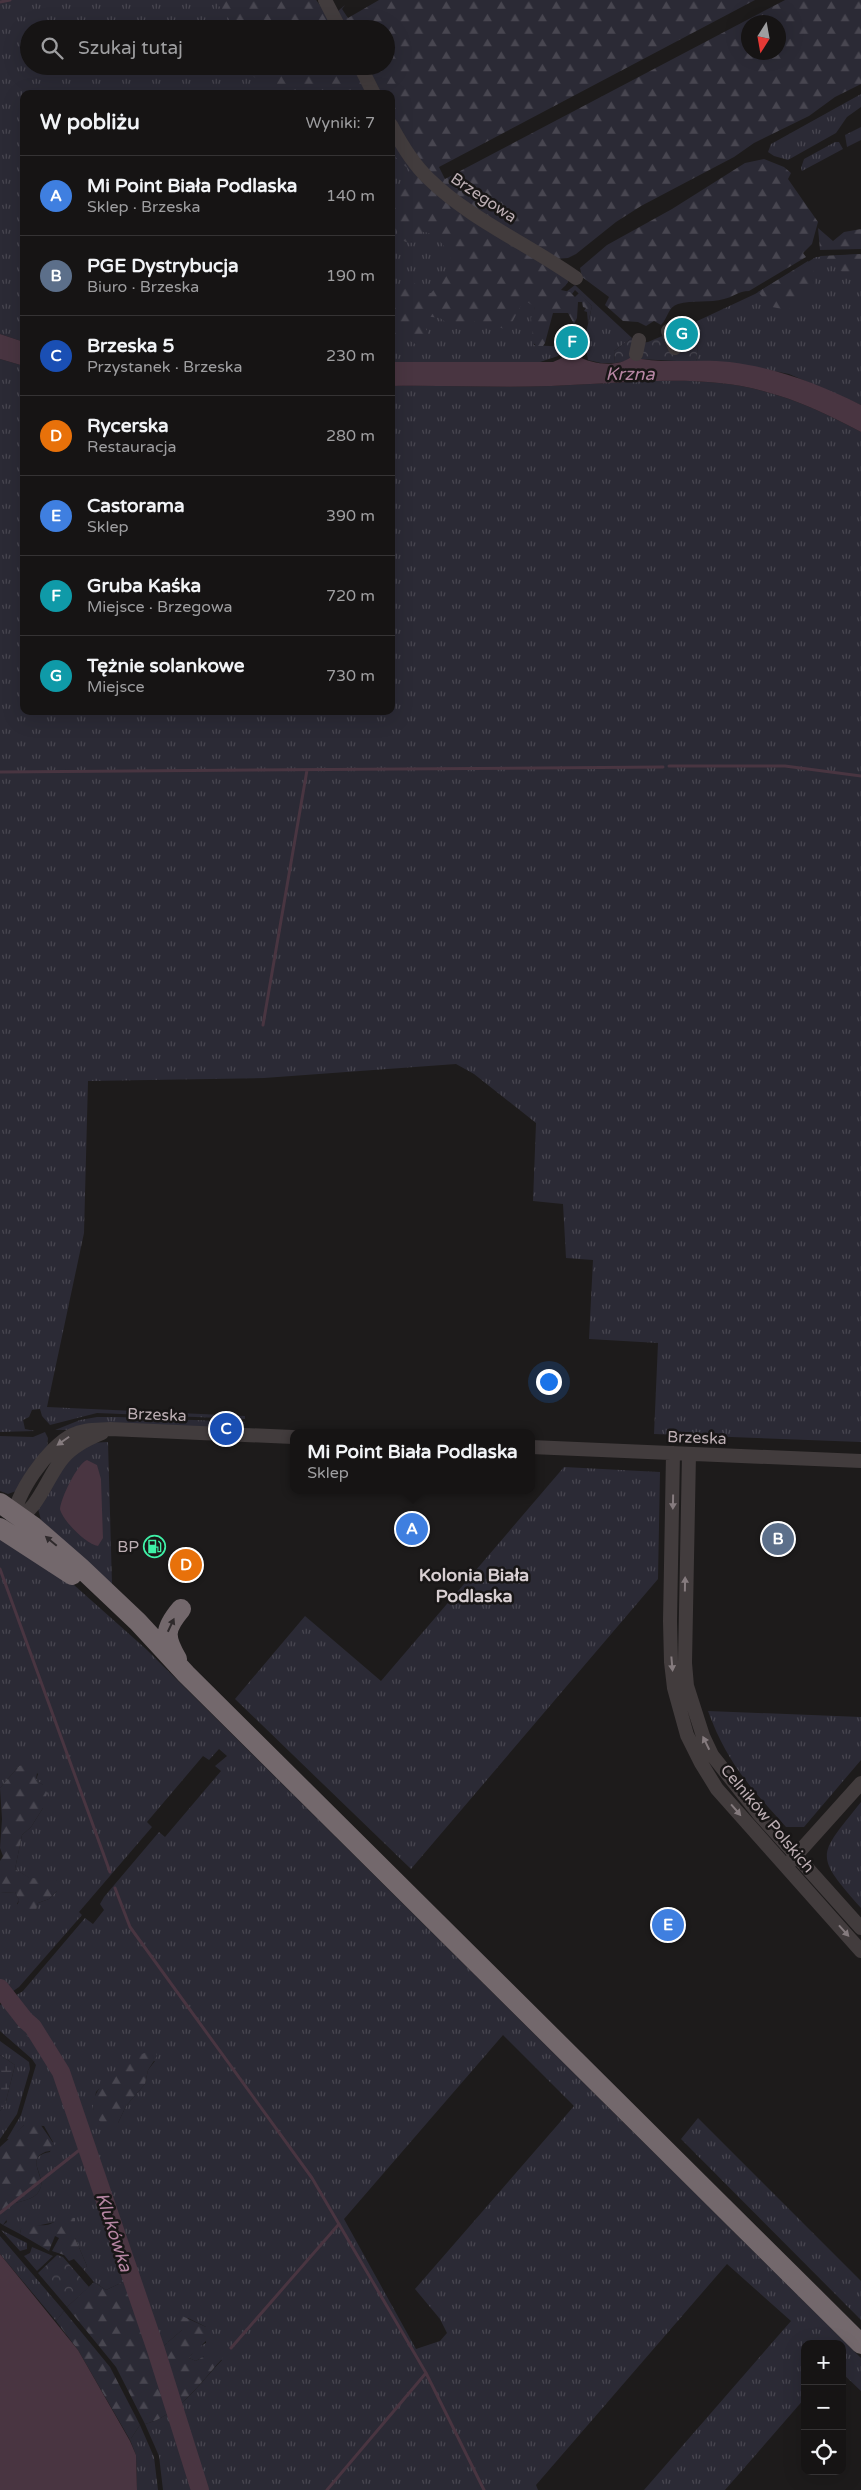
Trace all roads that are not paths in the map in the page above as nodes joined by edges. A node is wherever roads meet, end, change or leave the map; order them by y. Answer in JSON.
{"nodes":[{"id":1,"x":325,"y":0,"type":"edge"},
{"id":2,"x":335,"y":20,"type":"edge"},
{"id":3,"x":364,"y":75,"type":"edge"},
{"id":4,"x":372,"y":90,"type":"edge"},
{"id":5,"x":395,"y":133,"type":"edge"},
{"id":6,"x":576,"y":278,"type":"dead end"},
{"id":7,"x":668,"y":331,"type":"dead end"},
{"id":8,"x":675,"y":348,"type":"dead end"},
{"id":9,"x":290,"y":1437,"type":"edge"},
{"id":10,"x":535,"y":1447,"type":"edge"},
{"id":11,"x":673,"y":1453,"type":"junction"},
{"id":12,"x":689,"y":1454,"type":"junction"},
{"id":13,"x":861,"y":1461,"type":"edge"},
{"id":14,"x":10,"y":1520,"type":"edge"},
{"id":15,"x":182,"y":1609,"type":"dead end"},
{"id":16,"x":186,"y":1674,"type":"junction"},
{"id":17,"x":681,"y":1687,"type":"junction"},
{"id":18,"x":861,"y":1783,"type":"edge"},
{"id":19,"x":796,"y":1856,"type":"junction"},
{"id":20,"x":785,"y":1866,"type":"junction"},
{"id":21,"x":861,"y":1928,"type":"edge"},
{"id":22,"x":861,"y":1951,"type":"edge"},
{"id":23,"x":861,"y":2344,"type":"edge"}],
"edges":[{"from":1,"to":2,"type":"street"},
{"from":3,"to":4,"type":"street"},
{"from":5,"to":6,"type":"street","name":"Brzegowa"},
{"from":7,"to":8,"type":"street"},
{"from":9,"to":14,"type":"street","name":"Brzeska"},
{"from":10,"to":11,"type":"street","name":"Brzeska"},
{"from":11,"to":12,"type":"street","name":"Brzeska"},
{"from":11,"to":17,"type":"street","name":"Celników Polskich","one_way":true},
{"from":12,"to":13,"type":"street","name":"Brzeska"},
{"from":17,"to":12,"type":"street","name":"Celników Polskich","one_way":true},
{"from":14,"to":16,"type":"highway"},
{"from":16,"to":15,"type":"highway","one_way":true},
{"from":16,"to":23,"type":"highway"},
{"from":19,"to":17,"type":"street","name":"Celników Polskich","one_way":true},
{"from":17,"to":20,"type":"street","name":"Celników Polskich","one_way":true},
{"from":18,"to":19,"type":"street"},
{"from":19,"to":20,"type":"street"},
{"from":19,"to":21,"type":"street","name":"Celników Polskich"},
{"from":20,"to":22,"type":"street","name":"Celników Polskich","one_way":true}]}
